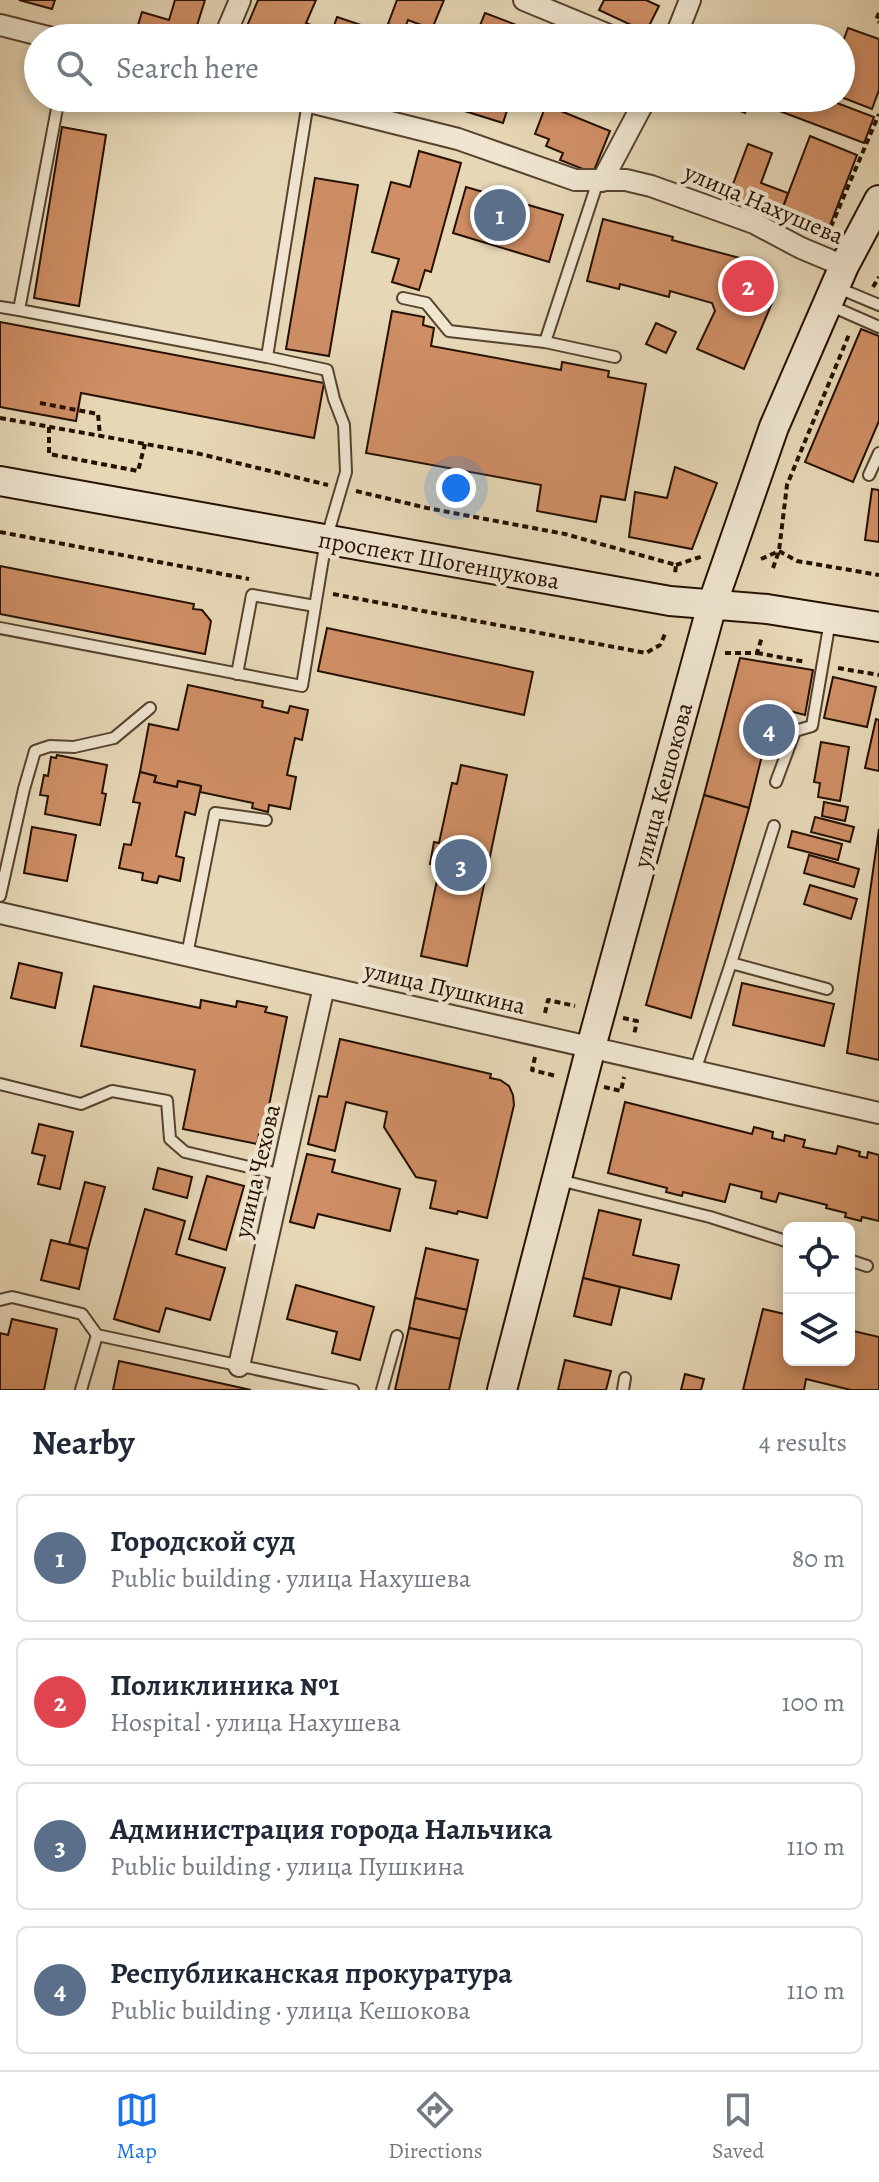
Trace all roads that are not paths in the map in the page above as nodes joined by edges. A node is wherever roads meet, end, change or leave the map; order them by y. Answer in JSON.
{"nodes":[{"id":1,"x":240,"y":0,"type":"edge"},
{"id":2,"x":524,"y":0,"type":"edge"},
{"id":3,"x":690,"y":0,"type":"edge"},
{"id":4,"x":230,"y":24,"type":"edge"},
{"id":5,"x":582,"y":24,"type":"edge"},
{"id":6,"x":681,"y":24,"type":"edge"},
{"id":7,"x":0,"y":25,"type":"edge"},
{"id":8,"x":24,"y":31,"type":"edge"},
{"id":9,"x":56,"y":112,"type":"edge"},
{"id":10,"x":299,"y":112,"type":"edge"},
{"id":11,"x":349,"y":112,"type":"edge"},
{"id":12,"x":638,"y":112,"type":"edge"},
{"id":13,"x":600,"y":181,"type":"junction"},
{"id":14,"x":879,"y":200,"type":"edge"},
{"id":15,"x":835,"y":286,"type":"junction"},
{"id":16,"x":403,"y":298,"type":"dead end"},
{"id":17,"x":879,"y":305,"type":"edge"},
{"id":18,"x":0,"y":307,"type":"edge"},
{"id":19,"x":19,"y":310,"type":"junction"},
{"id":20,"x":879,"y":327,"type":"edge"},
{"id":21,"x":545,"y":342,"type":"junction"},
{"id":22,"x":267,"y":357,"type":"junction"},
{"id":23,"x":615,"y":357,"type":"dead end"},
{"id":24,"x":879,"y":453,"type":"edge"},
{"id":25,"x":869,"y":475,"type":"dead end"},
{"id":26,"x":0,"y":481,"type":"edge"},
{"id":27,"x":326,"y":540,"type":"junction"},
{"id":28,"x":712,"y":605,"type":"junction"},
{"id":29,"x":315,"y":606,"type":"junction"},
{"id":30,"x":830,"y":619,"type":"junction"},
{"id":31,"x":879,"y":627,"type":"edge"},
{"id":32,"x":0,"y":628,"type":"edge"},
{"id":33,"x":237,"y":674,"type":"junction"},
{"id":34,"x":150,"y":708,"type":"dead end"},
{"id":35,"x":776,"y":782,"type":"dead end"},
{"id":36,"x":266,"y":820,"type":"dead end"},
{"id":37,"x":774,"y":826,"type":"dead end"},
{"id":38,"x":1,"y":914,"type":"edge"},
{"id":39,"x":187,"y":955,"type":"junction"},
{"id":40,"x":731,"y":963,"type":"junction"},
{"id":41,"x":324,"y":987,"type":"junction"},
{"id":42,"x":827,"y":989,"type":"dead end"},
{"id":43,"x":591,"y":1047,"type":"junction"},
{"id":44,"x":695,"y":1071,"type":"junction"},
{"id":45,"x":0,"y":1084,"type":"edge"},
{"id":46,"x":879,"y":1113,"type":"edge"},
{"id":47,"x":283,"y":1175,"type":"junction"},
{"id":48,"x":557,"y":1180,"type":"junction"},
{"id":49,"x":783,"y":1240,"type":"edge"},
{"id":50,"x":855,"y":1262,"type":"edge"},
{"id":51,"x":867,"y":1266,"type":"dead end"},
{"id":52,"x":0,"y":1300,"type":"edge"},
{"id":53,"x":97,"y":1335,"type":"junction"},
{"id":54,"x":397,"y":1336,"type":"dead end"},
{"id":55,"x":239,"y":1366,"type":"junction"},
{"id":56,"x":625,"y":1378,"type":"dead end"},
{"id":57,"x":81,"y":1390,"type":"edge"},
{"id":58,"x":353,"y":1390,"type":"edge"},
{"id":59,"x":382,"y":1390,"type":"edge"},
{"id":60,"x":502,"y":1390,"type":"edge"},
{"id":61,"x":623,"y":1390,"type":"edge"}],
"edges":[{"from":1,"to":4,"type":"street"},
{"from":2,"to":5,"type":"street"},
{"from":3,"to":6,"type":"street"},
{"from":7,"to":8,"type":"street"},
{"from":9,"to":19,"type":"lane"},
{"from":10,"to":22,"type":"lane"},
{"from":11,"to":13,"type":"street","name":"улица Нахушева"},
{"from":12,"to":13,"type":"street"},
{"from":13,"to":15,"type":"street","name":"улица Нахушева"},
{"from":13,"to":21,"type":"lane"},
{"from":14,"to":15,"type":"main road","name":"улица Кешокова"},
{"from":15,"to":17,"type":"lane"},
{"from":15,"to":20,"type":"lane"},
{"from":15,"to":28,"type":"main road","name":"улица Кешокова"},
{"from":16,"to":21,"type":"lane"},
{"from":18,"to":19,"type":"lane"},
{"from":19,"to":22,"type":"lane"},
{"from":21,"to":23,"type":"lane"},
{"from":22,"to":27,"type":"lane"},
{"from":24,"to":25,"type":"lane"},
{"from":26,"to":27,"type":"main road","name":"проспект Шогенцукова"},
{"from":27,"to":28,"type":"main road","name":"проспект Шогенцукова"},
{"from":27,"to":29,"type":"lane"},
{"from":28,"to":30,"type":"main road","name":"проспект Шогенцукова"},
{"from":28,"to":43,"type":"main road","name":"улица Кешокова"},
{"from":29,"to":33,"type":"lane"},
{"from":29,"to":33,"type":"lane"},
{"from":30,"to":31,"type":"main road","name":"проспект Шогенцукова"},
{"from":30,"to":35,"type":"lane"},
{"from":32,"to":33,"type":"lane"},
{"from":34,"to":38,"type":"lane"},
{"from":36,"to":39,"type":"lane"},
{"from":37,"to":40,"type":"lane"},
{"from":38,"to":39,"type":"street","name":"улица Пушкина"},
{"from":39,"to":41,"type":"street","name":"улица Пушкина"},
{"from":40,"to":42,"type":"lane"},
{"from":40,"to":44,"type":"lane"},
{"from":41,"to":43,"type":"street","name":"улица Пушкина"},
{"from":41,"to":47,"type":"street","name":"улица Чехова"},
{"from":43,"to":44,"type":"street","name":"улица Пушкина"},
{"from":43,"to":48,"type":"main road","name":"улица Кешокова"},
{"from":44,"to":46,"type":"street","name":"улица Пушкина"},
{"from":45,"to":47,"type":"lane"},
{"from":47,"to":55,"type":"street","name":"улица Чехова"},
{"from":48,"to":49,"type":"lane"},
{"from":48,"to":60,"type":"main road","name":"улица Кешокова"},
{"from":50,"to":51,"type":"lane"},
{"from":52,"to":53,"type":"lane"},
{"from":53,"to":55,"type":"lane"},
{"from":53,"to":57,"type":"lane"},
{"from":54,"to":59,"type":"lane"},
{"from":55,"to":58,"type":"lane"},
{"from":56,"to":61,"type":"lane"}]}
